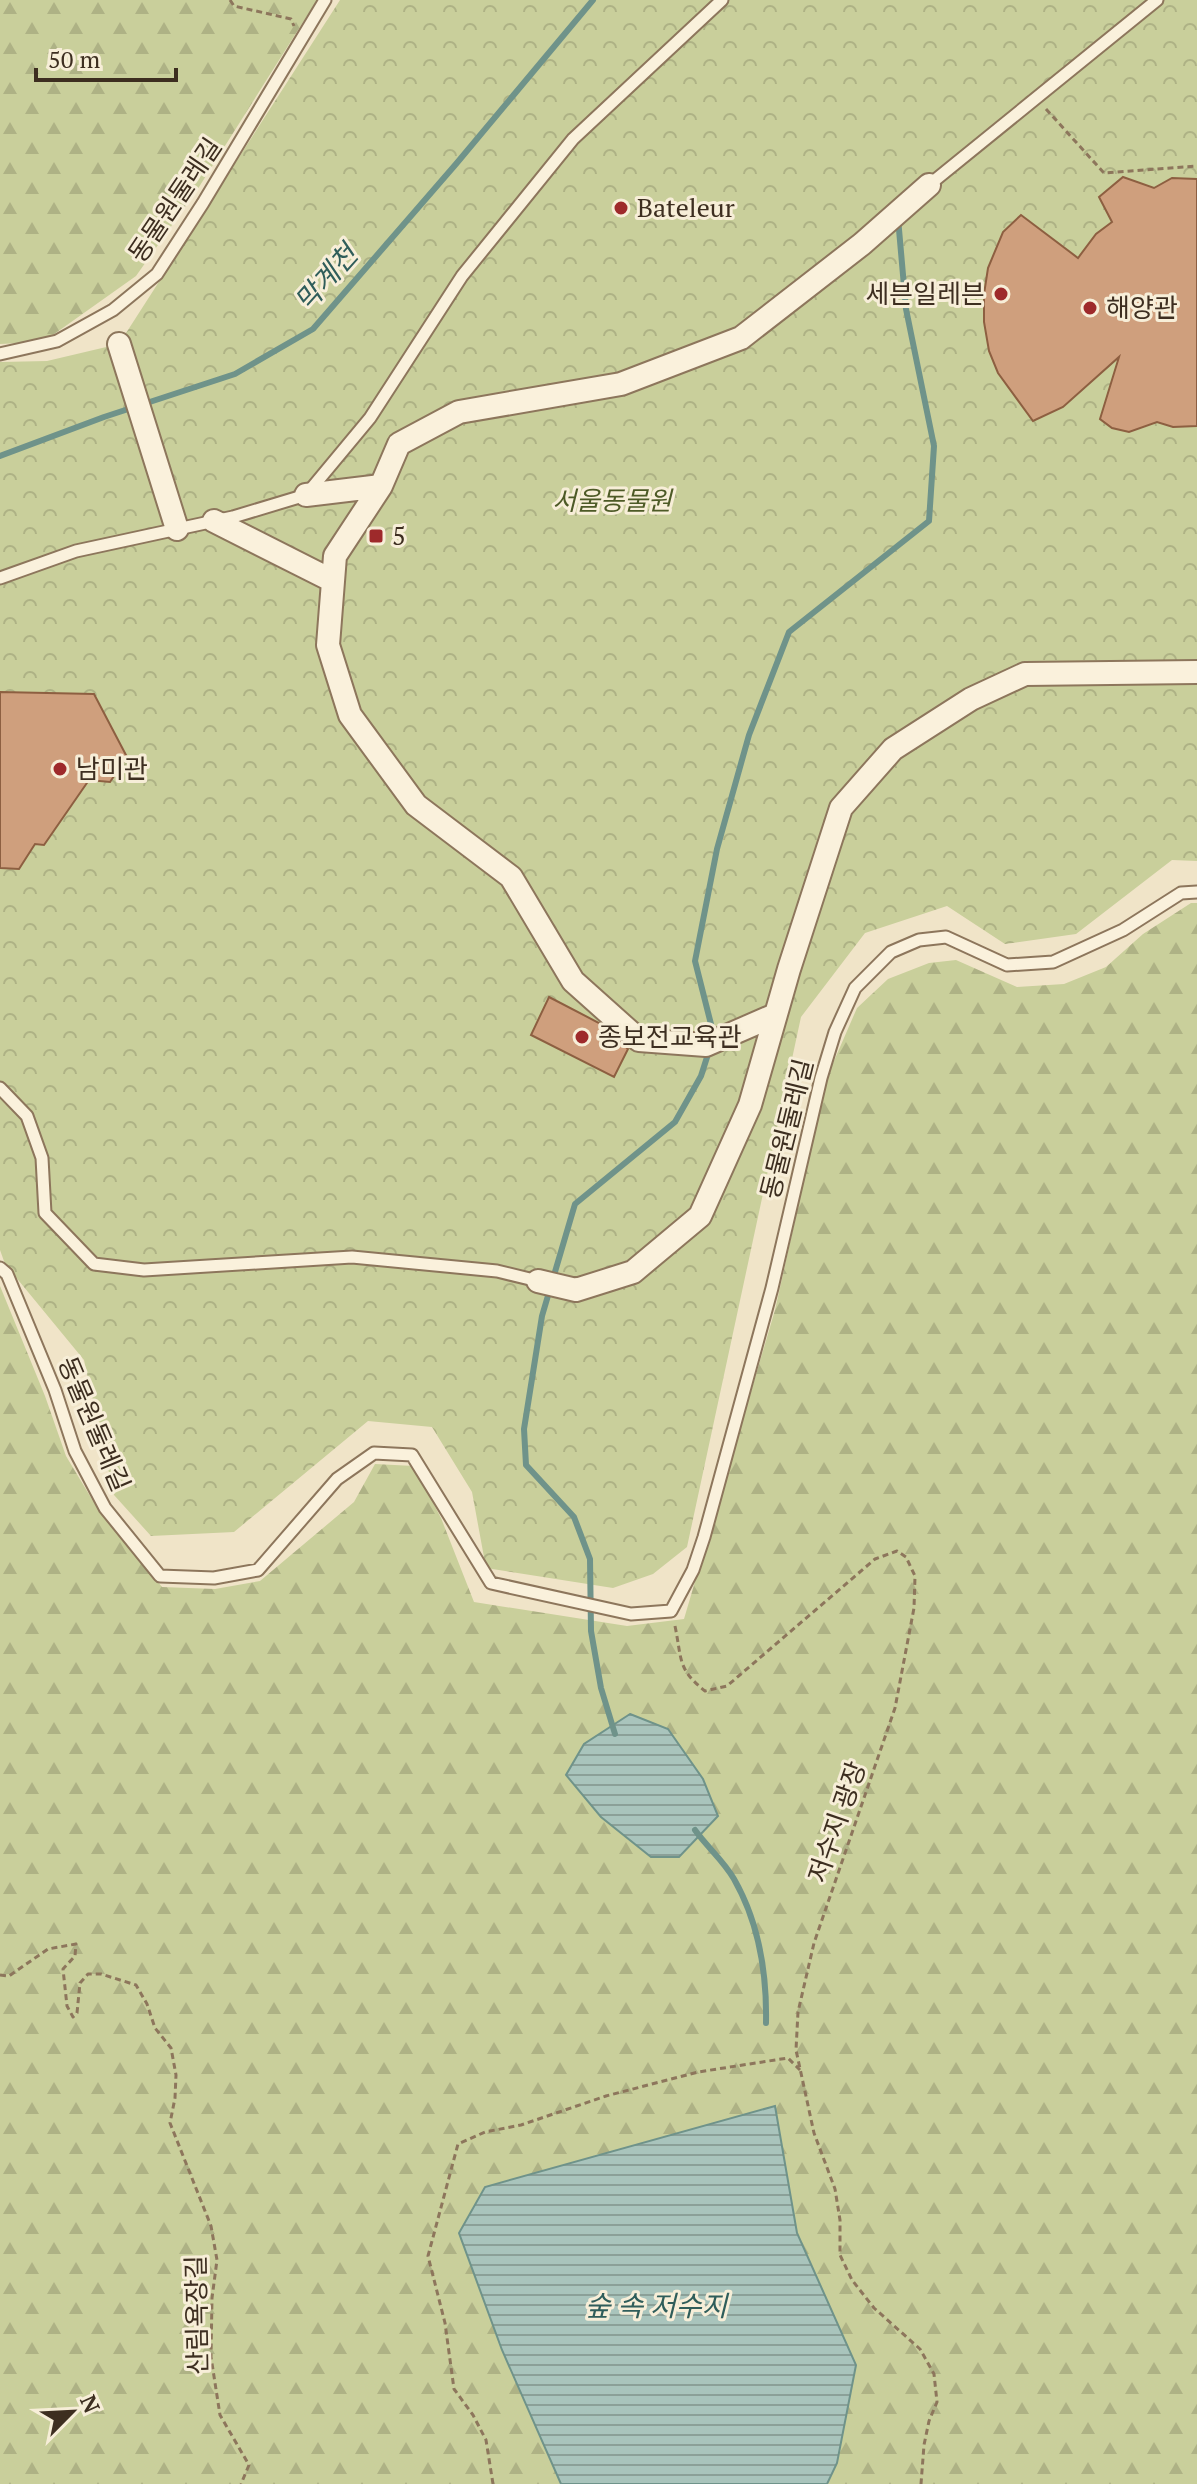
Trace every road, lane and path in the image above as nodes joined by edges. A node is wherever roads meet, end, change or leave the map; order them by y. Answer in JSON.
{"nodes":[{"id":1,"x":230,"y":0,"type":"edge"},
{"id":2,"x":325,"y":0,"type":"edge"},
{"id":3,"x":722,"y":0,"type":"edge"},
{"id":4,"x":1157,"y":0,"type":"edge"},
{"id":5,"x":301,"y":39,"type":"junction"},
{"id":6,"x":1035,"y":97,"type":"junction"},
{"id":7,"x":1197,"y":166,"type":"edge"},
{"id":8,"x":929,"y":185,"type":"joint"},
{"id":9,"x":119,"y":344,"type":"dead end"},
{"id":10,"x":0,"y":354,"type":"edge"},
{"id":11,"x":381,"y":486,"type":"junction"},
{"id":12,"x":306,"y":495,"type":"junction"},
{"id":13,"x":214,"y":521,"type":"junction"},
{"id":14,"x":177,"y":529,"type":"junction"},
{"id":15,"x":0,"y":578,"type":"edge"},
{"id":16,"x":333,"y":581,"type":"junction"},
{"id":17,"x":1197,"y":672,"type":"edge"},
{"id":18,"x":1197,"y":892,"type":"edge"},
{"id":19,"x":775,"y":1015,"type":"junction"},
{"id":20,"x":0,"y":1088,"type":"edge"},
{"id":21,"x":0,"y":1268,"type":"edge"},
{"id":22,"x":538,"y":1281,"type":"joint"},
{"id":23,"x":671,"y":1611,"type":"junction"},
{"id":24,"x":0,"y":1975,"type":"edge"},
{"id":25,"x":803,"y":2072,"type":"junction"},
{"id":26,"x":241,"y":2484,"type":"edge"},
{"id":27,"x":493,"y":2484,"type":"edge"},
{"id":28,"x":921,"y":2484,"type":"edge"}],
"edges":[{"from":1,"to":5,"type":"path"},
{"from":2,"to":5,"type":"lane","name":"동물원둘레길"},
{"from":3,"to":12,"type":"lane"},
{"from":4,"to":6,"type":"lane"},
{"from":5,"to":10,"type":"lane","name":"동물원둘레길"},
{"from":6,"to":7,"type":"path"},
{"from":6,"to":8,"type":"lane"},
{"from":8,"to":11,"type":"street"},
{"from":9,"to":14,"type":"street"},
{"from":11,"to":12,"type":"street"},
{"from":11,"to":16,"type":"street"},
{"from":12,"to":13,"type":"lane"},
{"from":13,"to":14,"type":"lane"},
{"from":13,"to":16,"type":"street"},
{"from":14,"to":15,"type":"lane"},
{"from":16,"to":19,"type":"street"},
{"from":17,"to":19,"type":"street"},
{"from":18,"to":23,"type":"lane","name":"동물원둘레길"},
{"from":19,"to":22,"type":"street"},
{"from":20,"to":22,"type":"lane"},
{"from":21,"to":23,"type":"lane","name":"동물원둘레길"},
{"from":23,"to":25,"type":"path","name":"저수지 광장"},
{"from":24,"to":26,"type":"path","name":"산림욕장길"},
{"from":25,"to":27,"type":"path"},
{"from":25,"to":28,"type":"path","name":"저수지 광장"}]}
